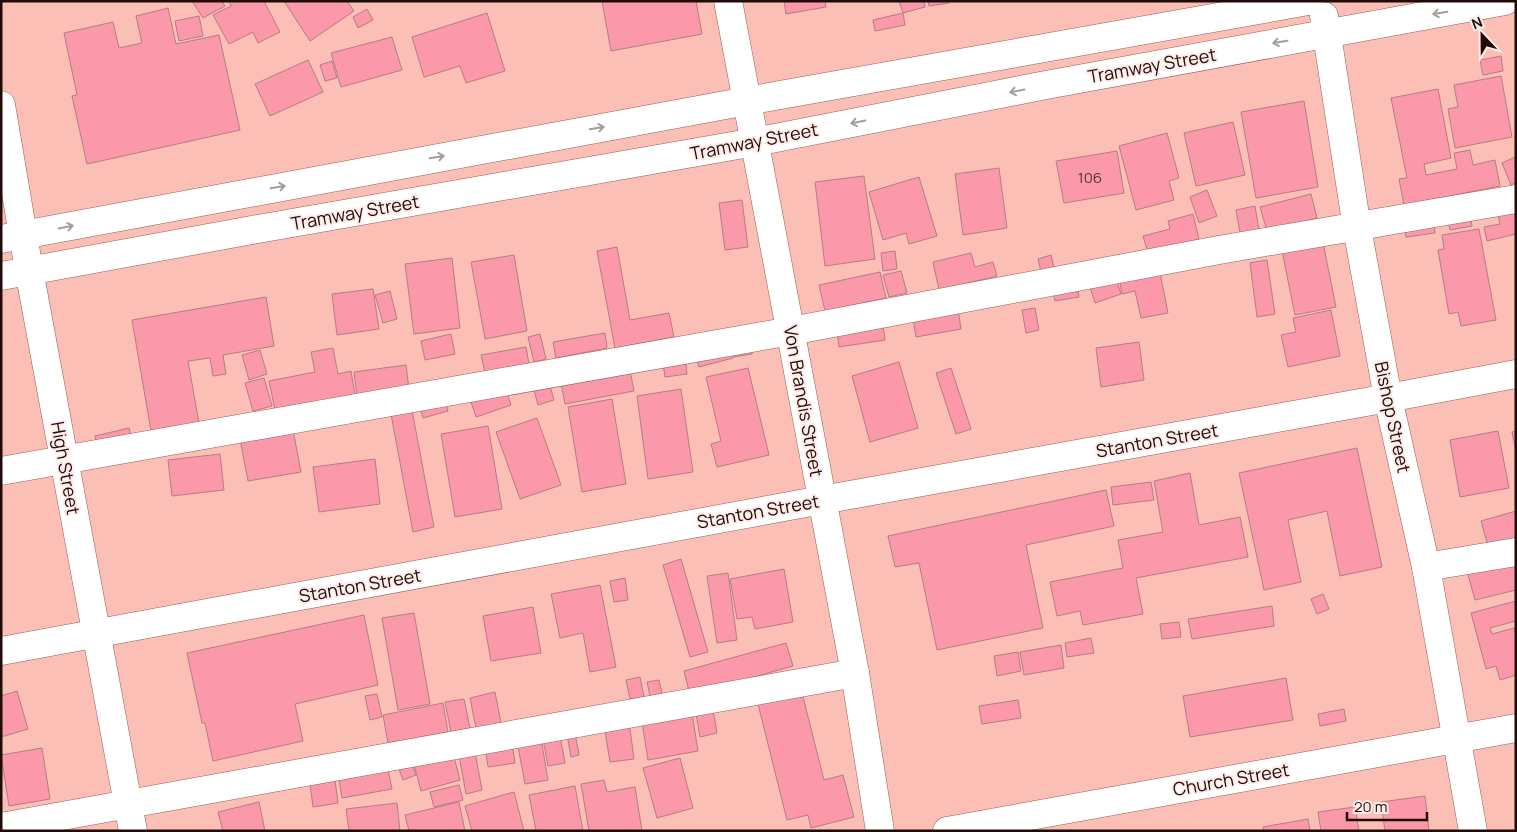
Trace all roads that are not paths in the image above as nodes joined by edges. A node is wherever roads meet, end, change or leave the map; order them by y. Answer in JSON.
{"nodes":[{"id":1,"x":728,"y":1,"type":"edge"},
{"id":2,"x":1308,"y":1,"type":"edge"},
{"id":3,"x":1321,"y":1,"type":"edge"},
{"id":4,"x":1506,"y":1,"type":"edge"},
{"id":5,"x":1327,"y":33,"type":"junction"},
{"id":6,"x":1039,"y":48,"type":"junction"},
{"id":7,"x":1046,"y":85,"type":"junction"},
{"id":8,"x":747,"y":101,"type":"junction"},
{"id":9,"x":1,"y":104,"type":"edge"},
{"id":10,"x":755,"y":142,"type":"junction"},
{"id":11,"x":384,"y":167,"type":"junction"},
{"id":12,"x":243,"y":193,"type":"junction"},
{"id":13,"x":1516,"y":199,"type":"edge"},
{"id":14,"x":388,"y":207,"type":"junction"},
{"id":15,"x":1356,"y":228,"type":"junction"},
{"id":16,"x":252,"y":230,"type":"junction"},
{"id":17,"x":12,"y":237,"type":"edge"},
{"id":18,"x":29,"y":270,"type":"junction"},
{"id":19,"x":1,"y":276,"type":"edge"},
{"id":20,"x":791,"y":331,"type":"junction"},
{"id":21,"x":1516,"y":374,"type":"edge"},
{"id":22,"x":1388,"y":398,"type":"junction"},
{"id":23,"x":65,"y":459,"type":"junction"},
{"id":24,"x":1,"y":471,"type":"edge"},
{"id":25,"x":822,"y":500,"type":"junction"},
{"id":26,"x":1516,"y":552,"type":"edge"},
{"id":27,"x":1426,"y":567,"type":"junction"},
{"id":28,"x":96,"y":634,"type":"junction"},
{"id":29,"x":1,"y":651,"type":"edge"},
{"id":30,"x":855,"y":673,"type":"junction"},
{"id":31,"x":1516,"y":728,"type":"edge"},
{"id":32,"x":1456,"y":738,"type":"junction"},
{"id":33,"x":128,"y":803,"type":"junction"},
{"id":34,"x":1,"y":827,"type":"edge"},
{"id":35,"x":133,"y":831,"type":"edge"},
{"id":36,"x":880,"y":831,"type":"edge"},
{"id":37,"x":947,"y":831,"type":"edge"},
{"id":38,"x":1473,"y":831,"type":"edge"}],
"edges":[{"from":1,"to":8,"type":"street","name":"Von Brandis Street"},
{"from":2,"to":6,"type":"street","name":"Tramway Street"},
{"from":3,"to":5,"type":"street","name":"Bishop Street"},
{"from":4,"to":5,"type":"street","name":"Tramway Street","one_way":true},
{"from":5,"to":7,"type":"street","name":"Tramway Street","one_way":true},
{"from":5,"to":15,"type":"street","name":"Bishop Street"},
{"from":6,"to":7,"type":"street"},
{"from":6,"to":8,"type":"street","name":"Tramway Street"},
{"from":7,"to":10,"type":"street","name":"Tramway Street","one_way":true},
{"from":8,"to":10,"type":"street","name":"Von Brandis Street"},
{"from":11,"to":8,"type":"street","name":"Tramway Street","one_way":true},
{"from":9,"to":17,"type":"street","name":"High Street"},
{"from":10,"to":14,"type":"street","name":"Tramway Street"},
{"from":10,"to":20,"type":"street","name":"Von Brandis Street"},
{"from":12,"to":11,"type":"street","name":"Tramway Street","one_way":true},
{"from":11,"to":14,"type":"street"},
{"from":12,"to":16,"type":"street"},
{"from":17,"to":12,"type":"street","name":"Tramway Street","one_way":true},
{"from":13,"to":15,"type":"street"},
{"from":14,"to":16,"type":"street","name":"Tramway Street"},
{"from":15,"to":20,"type":"street"},
{"from":15,"to":22,"type":"street","name":"Bishop Street"},
{"from":16,"to":18,"type":"street","name":"Tramway Street"},
{"from":17,"to":18,"type":"street","name":"High Street"},
{"from":18,"to":19,"type":"street","name":"Tramway Street"},
{"from":18,"to":23,"type":"street","name":"High Street"},
{"from":20,"to":23,"type":"street"},
{"from":20,"to":25,"type":"street","name":"Von Brandis Street"},
{"from":21,"to":22,"type":"street","name":"Stanton Street"},
{"from":22,"to":25,"type":"street","name":"Stanton Street"},
{"from":22,"to":27,"type":"street","name":"Bishop Street"},
{"from":23,"to":24,"type":"street"},
{"from":23,"to":28,"type":"street","name":"High Street"},
{"from":25,"to":28,"type":"street","name":"Stanton Street"},
{"from":25,"to":30,"type":"street","name":"Von Brandis Street"},
{"from":26,"to":27,"type":"street"},
{"from":27,"to":32,"type":"street","name":"Bishop Street"},
{"from":28,"to":29,"type":"street","name":"Stanton Street"},
{"from":28,"to":33,"type":"street","name":"High Street"},
{"from":30,"to":33,"type":"street"},
{"from":30,"to":36,"type":"street","name":"Von Brandis Street"},
{"from":31,"to":32,"type":"street","name":"Church Street"},
{"from":32,"to":37,"type":"street","name":"Church Street"},
{"from":32,"to":38,"type":"street","name":"Bishop Street"},
{"from":33,"to":34,"type":"street"},
{"from":33,"to":35,"type":"street","name":"High Street"}]}
